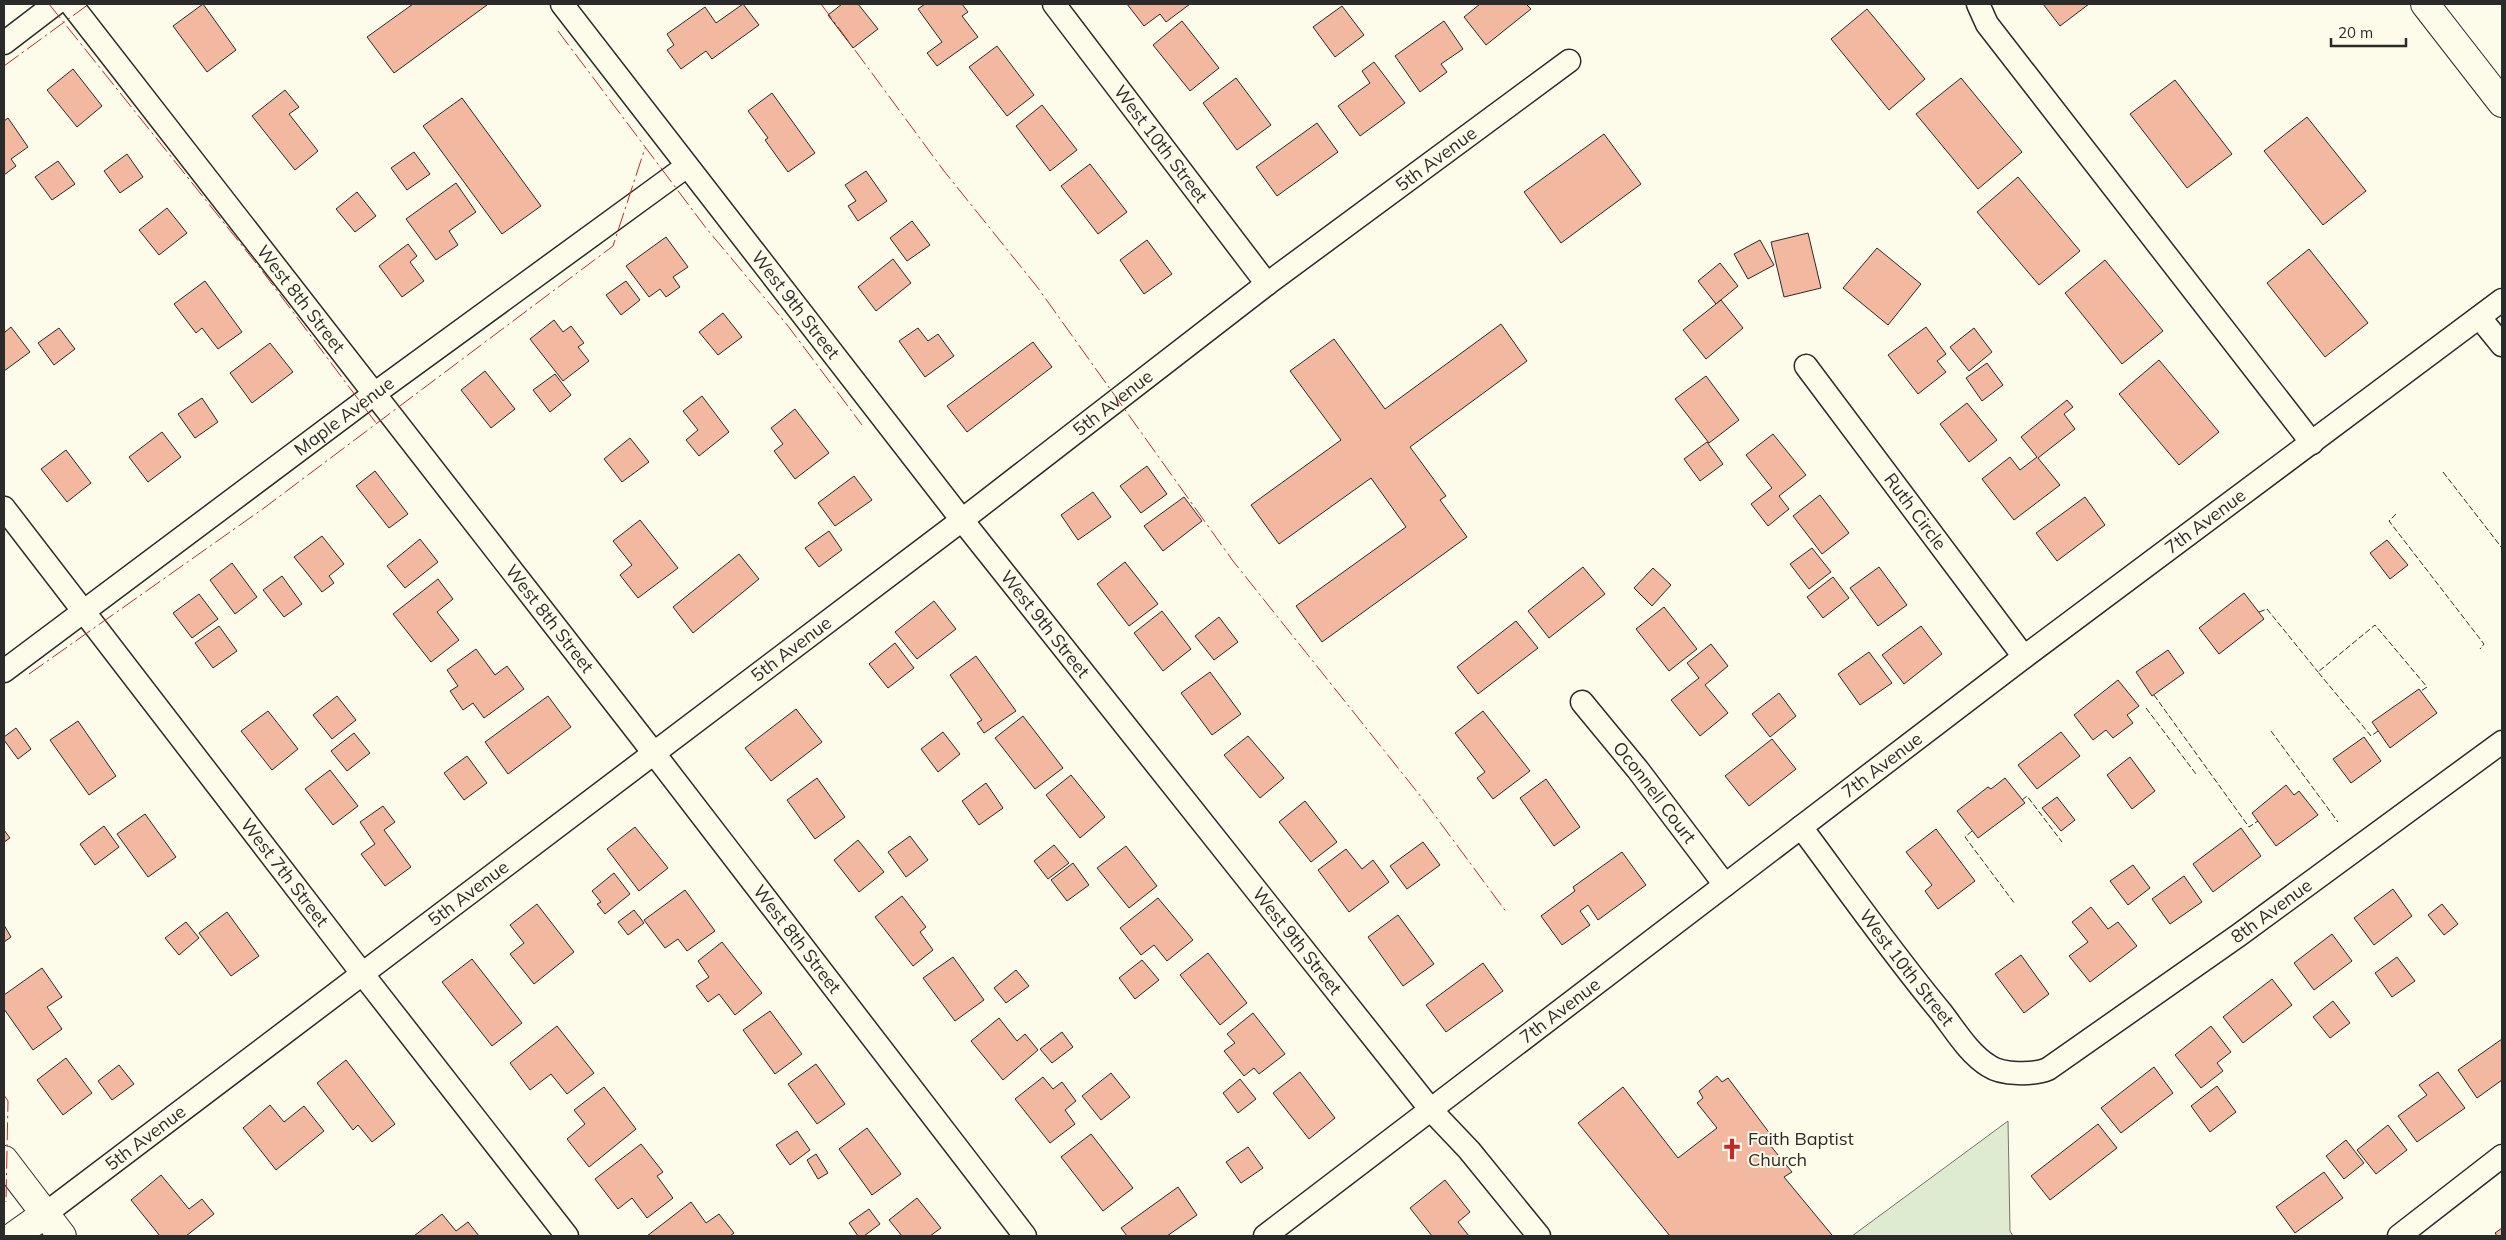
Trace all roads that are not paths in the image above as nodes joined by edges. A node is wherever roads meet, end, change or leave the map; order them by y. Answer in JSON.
{"nodes":[{"id":1,"x":56,"y":4,"type":"edge"},
{"id":2,"x":71,"y":4,"type":"edge"},
{"id":3,"x":562,"y":4,"type":"edge"},
{"id":4,"x":1054,"y":4,"type":"edge"},
{"id":5,"x":1978,"y":4,"type":"edge"},
{"id":6,"x":2425,"y":4,"type":"edge"},
{"id":7,"x":4,"y":43,"type":"edge"},
{"id":8,"x":1569,"y":61,"type":"dead end"},
{"id":9,"x":2502,"y":103,"type":"edge"},
{"id":10,"x":687,"y":166,"type":"junction"},
{"id":11,"x":1267,"y":284,"type":"junction"},
{"id":12,"x":2502,"y":300,"type":"edge"},
{"id":13,"x":2480,"y":318,"type":"junction"},
{"id":14,"x":2502,"y":345,"type":"edge"},
{"id":15,"x":1806,"y":366,"type":"dead end"},
{"id":16,"x":374,"y":394,"type":"junction"},
{"id":17,"x":2312,"y":443,"type":"junction"},
{"id":18,"x":4,"y":508,"type":"edge"},
{"id":19,"x":962,"y":520,"type":"junction"},
{"id":20,"x":84,"y":611,"type":"junction"},
{"id":21,"x":2024,"y":657,"type":"junction"},
{"id":22,"x":4,"y":671,"type":"edge"},
{"id":23,"x":1582,"y":702,"type":"dead end"},
{"id":24,"x":2502,"y":742,"type":"edge"},
{"id":25,"x":653,"y":752,"type":"junction"},
{"id":26,"x":1801,"y":827,"type":"junction"},
{"id":27,"x":1725,"y":885,"type":"junction"},
{"id":28,"x":361,"y":972,"type":"junction"},
{"id":29,"x":2036,"y":1074,"type":"joint"},
{"id":30,"x":1431,"y":1110,"type":"junction"},
{"id":31,"x":2502,"y":1156,"type":"edge"},
{"id":32,"x":4,"y":1160,"type":"edge"},
{"id":33,"x":44,"y":1214,"type":"junction"},
{"id":34,"x":14,"y":1236,"type":"edge"},
{"id":35,"x":62,"y":1236,"type":"edge"},
{"id":36,"x":567,"y":1236,"type":"edge"},
{"id":37,"x":1025,"y":1236,"type":"edge"},
{"id":38,"x":1265,"y":1236,"type":"edge"},
{"id":39,"x":1539,"y":1236,"type":"edge"},
{"id":40,"x":2399,"y":1236,"type":"edge"}],
"edges":[{"from":1,"to":7,"type":"street"},
{"from":2,"to":16,"type":"street","name":"West 8th Street"},
{"from":3,"to":10,"type":"street","name":"West 9th Street"},
{"from":4,"to":11,"type":"street","name":"West 10th Street"},
{"from":5,"to":17,"type":"street"},
{"from":6,"to":9,"type":"street"},
{"from":8,"to":11,"type":"street","name":"5th Avenue"},
{"from":10,"to":16,"type":"street","name":"Maple Avenue"},
{"from":10,"to":19,"type":"street","name":"West 9th Street"},
{"from":11,"to":19,"type":"street","name":"5th Avenue"},
{"from":12,"to":13,"type":"street","name":"7th Avenue"},
{"from":13,"to":14,"type":"street"},
{"from":13,"to":17,"type":"street","name":"7th Avenue"},
{"from":15,"to":21,"type":"street","name":"Ruth Circle"},
{"from":16,"to":20,"type":"street","name":"Maple Avenue"},
{"from":16,"to":25,"type":"street","name":"West 8th Street"},
{"from":17,"to":21,"type":"street","name":"7th Avenue"},
{"from":18,"to":20,"type":"street","name":"West 7th Street"},
{"from":19,"to":25,"type":"street","name":"5th Avenue"},
{"from":19,"to":30,"type":"street","name":"West 9th Street"},
{"from":20,"to":22,"type":"street","name":"Maple Avenue"},
{"from":20,"to":28,"type":"street","name":"West 7th Street"},
{"from":21,"to":26,"type":"street","name":"7th Avenue"},
{"from":23,"to":27,"type":"street","name":"Oconnell Court"},
{"from":24,"to":29,"type":"street","name":"8th Avenue"},
{"from":25,"to":28,"type":"street","name":"5th Avenue"},
{"from":25,"to":37,"type":"street","name":"West 8th Street"},
{"from":26,"to":27,"type":"street","name":"7th Avenue"},
{"from":26,"to":29,"type":"street","name":"West 10th Street"},
{"from":27,"to":30,"type":"street","name":"7th Avenue"},
{"from":28,"to":33,"type":"street","name":"5th Avenue"},
{"from":28,"to":36,"type":"street","name":"West 7th Street"},
{"from":30,"to":38,"type":"street","name":"7th Avenue"},
{"from":30,"to":39,"type":"street","name":"West 9th Street"},
{"from":31,"to":40,"type":"street"},
{"from":32,"to":33,"type":"street"},
{"from":33,"to":34,"type":"street","name":"5th Avenue"},
{"from":33,"to":35,"type":"street"}]}
